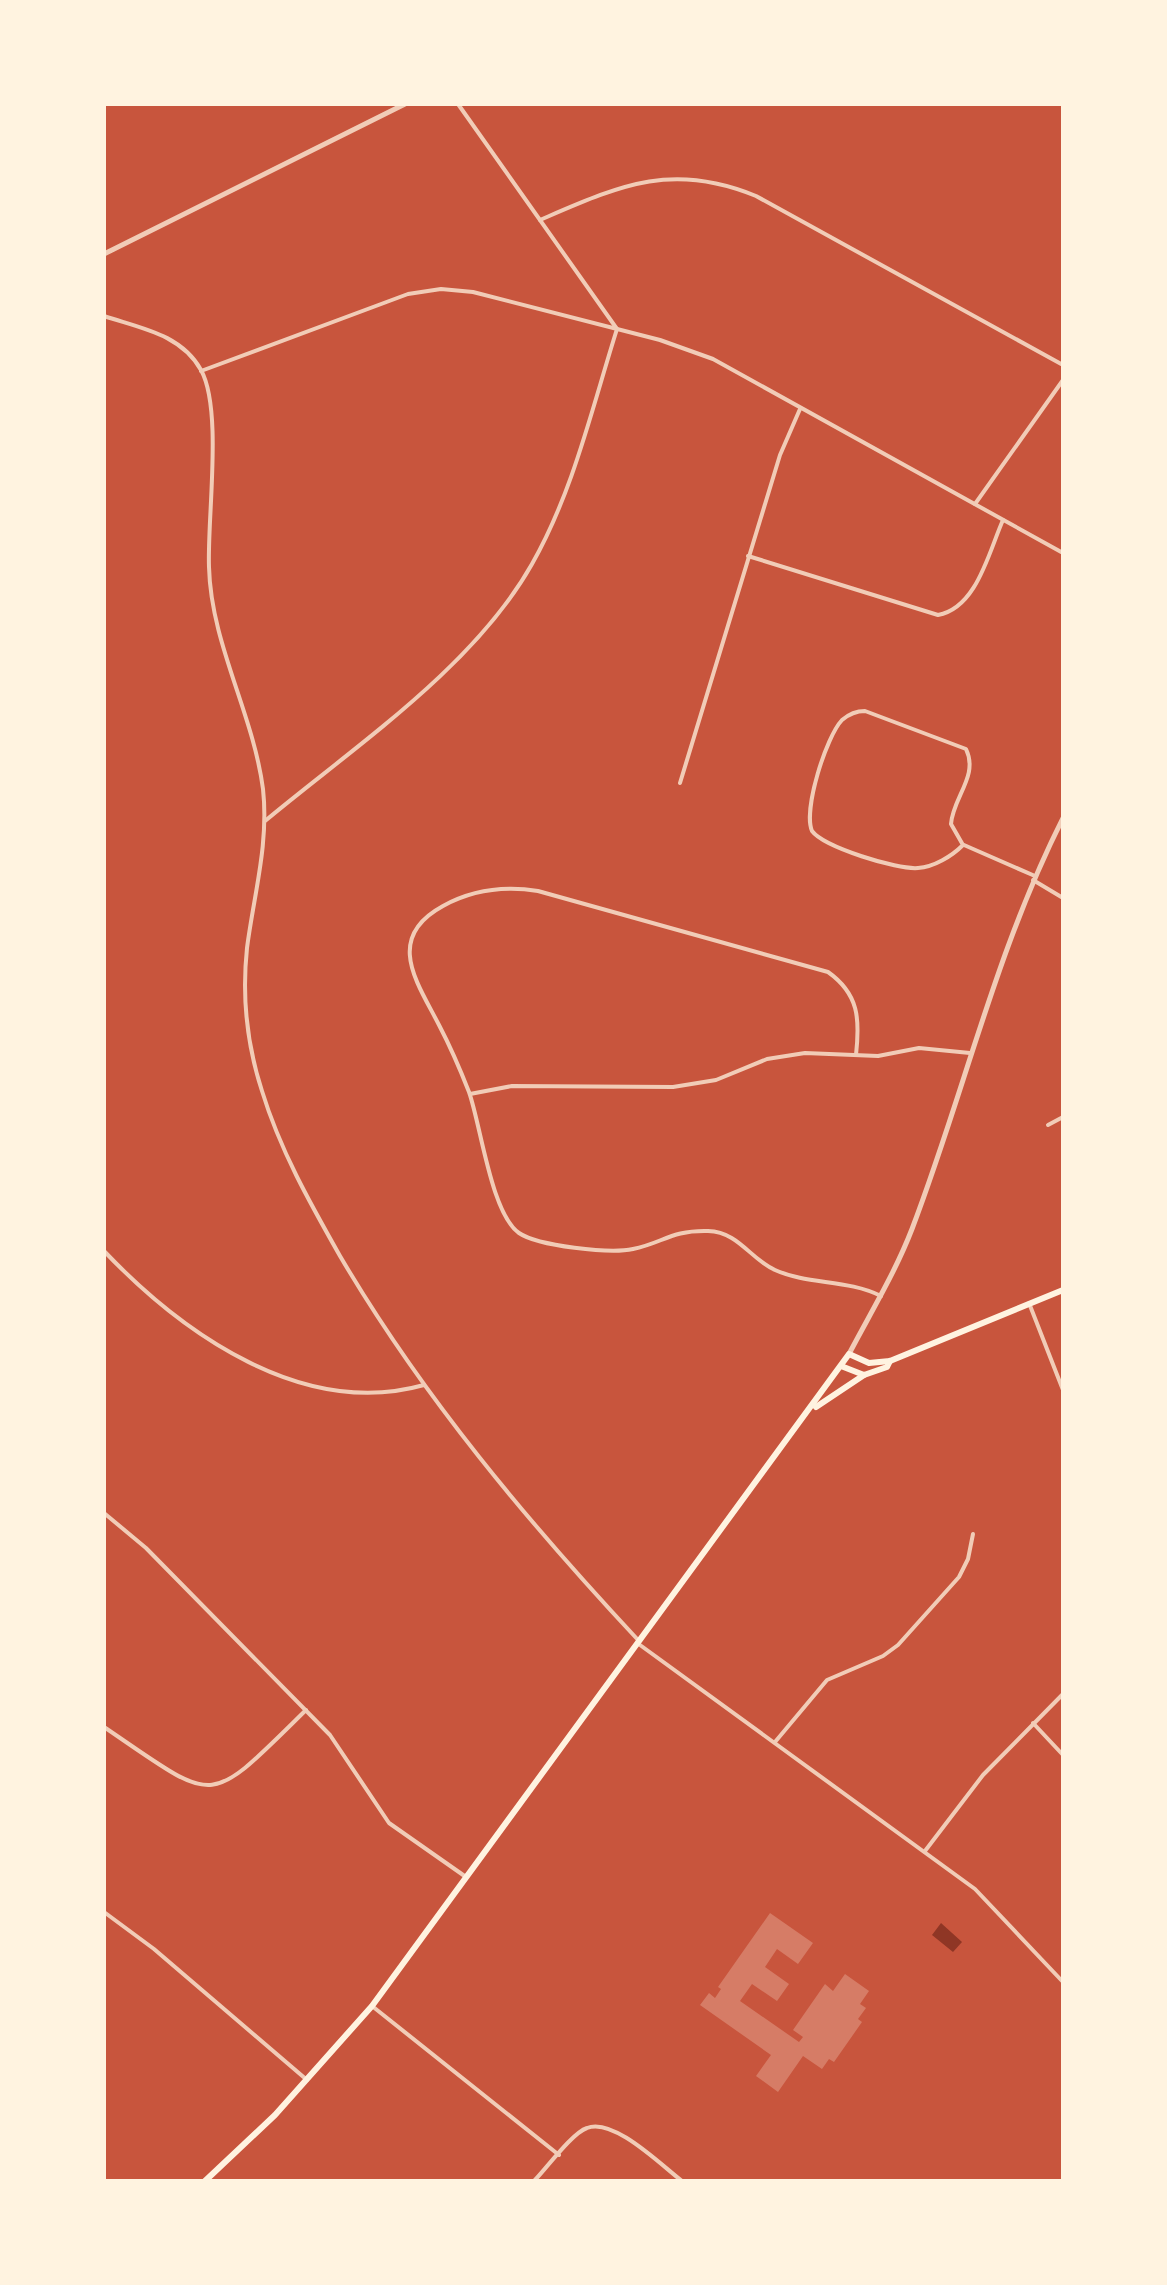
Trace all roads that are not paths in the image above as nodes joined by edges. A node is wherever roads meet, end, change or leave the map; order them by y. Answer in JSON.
{"nodes":[{"id":1,"x":405,"y":104,"type":"edge"},
{"id":2,"x":458,"y":104,"type":"edge"},
{"id":3,"x":540,"y":220,"type":"junction"},
{"id":4,"x":104,"y":254,"type":"edge"},
{"id":5,"x":104,"y":316,"type":"edge"},
{"id":6,"x":617,"y":329,"type":"junction"},
{"id":7,"x":1063,"y":365,"type":"edge"},
{"id":8,"x":201,"y":371,"type":"junction"},
{"id":9,"x":1063,"y":380,"type":"edge"},
{"id":10,"x":800,"y":409,"type":"junction"},
{"id":11,"x":975,"y":504,"type":"junction"},
{"id":12,"x":1003,"y":520,"type":"junction"},
{"id":13,"x":1063,"y":553,"type":"edge"},
{"id":14,"x":748,"y":556,"type":"junction"},
{"id":15,"x":680,"y":783,"type":"dead end"},
{"id":16,"x":1063,"y":818,"type":"edge"},
{"id":17,"x":265,"y":821,"type":"junction"},
{"id":18,"x":963,"y":845,"type":"junction"},
{"id":19,"x":1034,"y":878,"type":"junction"},
{"id":20,"x":1063,"y":898,"type":"edge"},
{"id":21,"x":970,"y":1053,"type":"junction"},
{"id":22,"x":856,"y":1055,"type":"junction"},
{"id":23,"x":470,"y":1094,"type":"junction"},
{"id":24,"x":1063,"y":1117,"type":"edge"},
{"id":25,"x":1048,"y":1125,"type":"dead end"},
{"id":26,"x":104,"y":1251,"type":"edge"},
{"id":27,"x":1063,"y":1290,"type":"edge"},
{"id":28,"x":881,"y":1296,"type":"junction"},
{"id":29,"x":1029,"y":1303,"type":"junction"},
{"id":30,"x":849,"y":1354,"type":"junction"},
{"id":31,"x":890,"y":1361,"type":"junction"},
{"id":32,"x":841,"y":1366,"type":"junction"},
{"id":33,"x":864,"y":1375,"type":"junction"},
{"id":34,"x":424,"y":1385,"type":"junction"},
{"id":35,"x":1063,"y":1390,"type":"edge"},
{"id":36,"x":812,"y":1408,"type":"junction"},
{"id":37,"x":104,"y":1513,"type":"edge"},
{"id":38,"x":973,"y":1534,"type":"dead end"},
{"id":39,"x":640,"y":1644,"type":"junction"},
{"id":40,"x":1063,"y":1694,"type":"edge"},
{"id":41,"x":306,"y":1710,"type":"junction"},
{"id":42,"x":1033,"y":1723,"type":"junction"},
{"id":43,"x":104,"y":1727,"type":"edge"},
{"id":44,"x":775,"y":1742,"type":"junction"},
{"id":45,"x":1063,"y":1755,"type":"edge"},
{"id":46,"x":925,"y":1851,"type":"junction"},
{"id":47,"x":468,"y":1878,"type":"junction"},
{"id":48,"x":104,"y":1912,"type":"edge"},
{"id":49,"x":1063,"y":1982,"type":"edge"},
{"id":50,"x":372,"y":2006,"type":"junction"},
{"id":51,"x":307,"y":2080,"type":"junction"},
{"id":52,"x":559,"y":2155,"type":"junction"},
{"id":53,"x":205,"y":2181,"type":"edge"},
{"id":54,"x":534,"y":2181,"type":"edge"},
{"id":55,"x":682,"y":2181,"type":"edge"}],
"edges":[{"from":1,"to":4,"type":"street"},
{"from":2,"to":3,"type":"street"},
{"from":3,"to":6,"type":"street"},
{"from":3,"to":7,"type":"street"},
{"from":5,"to":8,"type":"street"},
{"from":6,"to":8,"type":"street"},
{"from":6,"to":10,"type":"street"},
{"from":6,"to":17,"type":"street"},
{"from":8,"to":17,"type":"street"},
{"from":9,"to":11,"type":"street"},
{"from":10,"to":11,"type":"street"},
{"from":10,"to":14,"type":"street"},
{"from":11,"to":12,"type":"street"},
{"from":12,"to":13,"type":"street"},
{"from":12,"to":14,"type":"street"},
{"from":14,"to":15,"type":"street"},
{"from":16,"to":19,"type":"street"},
{"from":17,"to":34,"type":"street"},
{"from":18,"to":18,"type":"street"},
{"from":18,"to":19,"type":"street"},
{"from":19,"to":20,"type":"street"},
{"from":19,"to":21,"type":"street"},
{"from":21,"to":22,"type":"street"},
{"from":21,"to":28,"type":"street"},
{"from":22,"to":23,"type":"street"},
{"from":22,"to":23,"type":"street"},
{"from":23,"to":28,"type":"street"},
{"from":24,"to":25,"type":"street"},
{"from":26,"to":34,"type":"street"},
{"from":27,"to":29,"type":"main road"},
{"from":28,"to":30,"type":"street"},
{"from":29,"to":31,"type":"main road"},
{"from":29,"to":35,"type":"street"},
{"from":30,"to":31,"type":"main road"},
{"from":30,"to":32,"type":"main road"},
{"from":31,"to":33,"type":"main road"},
{"from":32,"to":33,"type":"main road"},
{"from":32,"to":36,"type":"main road"},
{"from":33,"to":36,"type":"main road"},
{"from":34,"to":39,"type":"street"},
{"from":36,"to":39,"type":"main road"},
{"from":37,"to":41,"type":"street"},
{"from":38,"to":44,"type":"street"},
{"from":39,"to":44,"type":"street"},
{"from":39,"to":47,"type":"main road"},
{"from":40,"to":42,"type":"street"},
{"from":41,"to":43,"type":"street"},
{"from":41,"to":47,"type":"street"},
{"from":42,"to":45,"type":"street"},
{"from":42,"to":46,"type":"street"},
{"from":44,"to":46,"type":"street"},
{"from":46,"to":49,"type":"street"},
{"from":47,"to":50,"type":"main road"},
{"from":48,"to":51,"type":"street"},
{"from":50,"to":51,"type":"main road"},
{"from":50,"to":52,"type":"street"},
{"from":51,"to":53,"type":"main road"},
{"from":52,"to":54,"type":"street"},
{"from":52,"to":55,"type":"street"}]}
